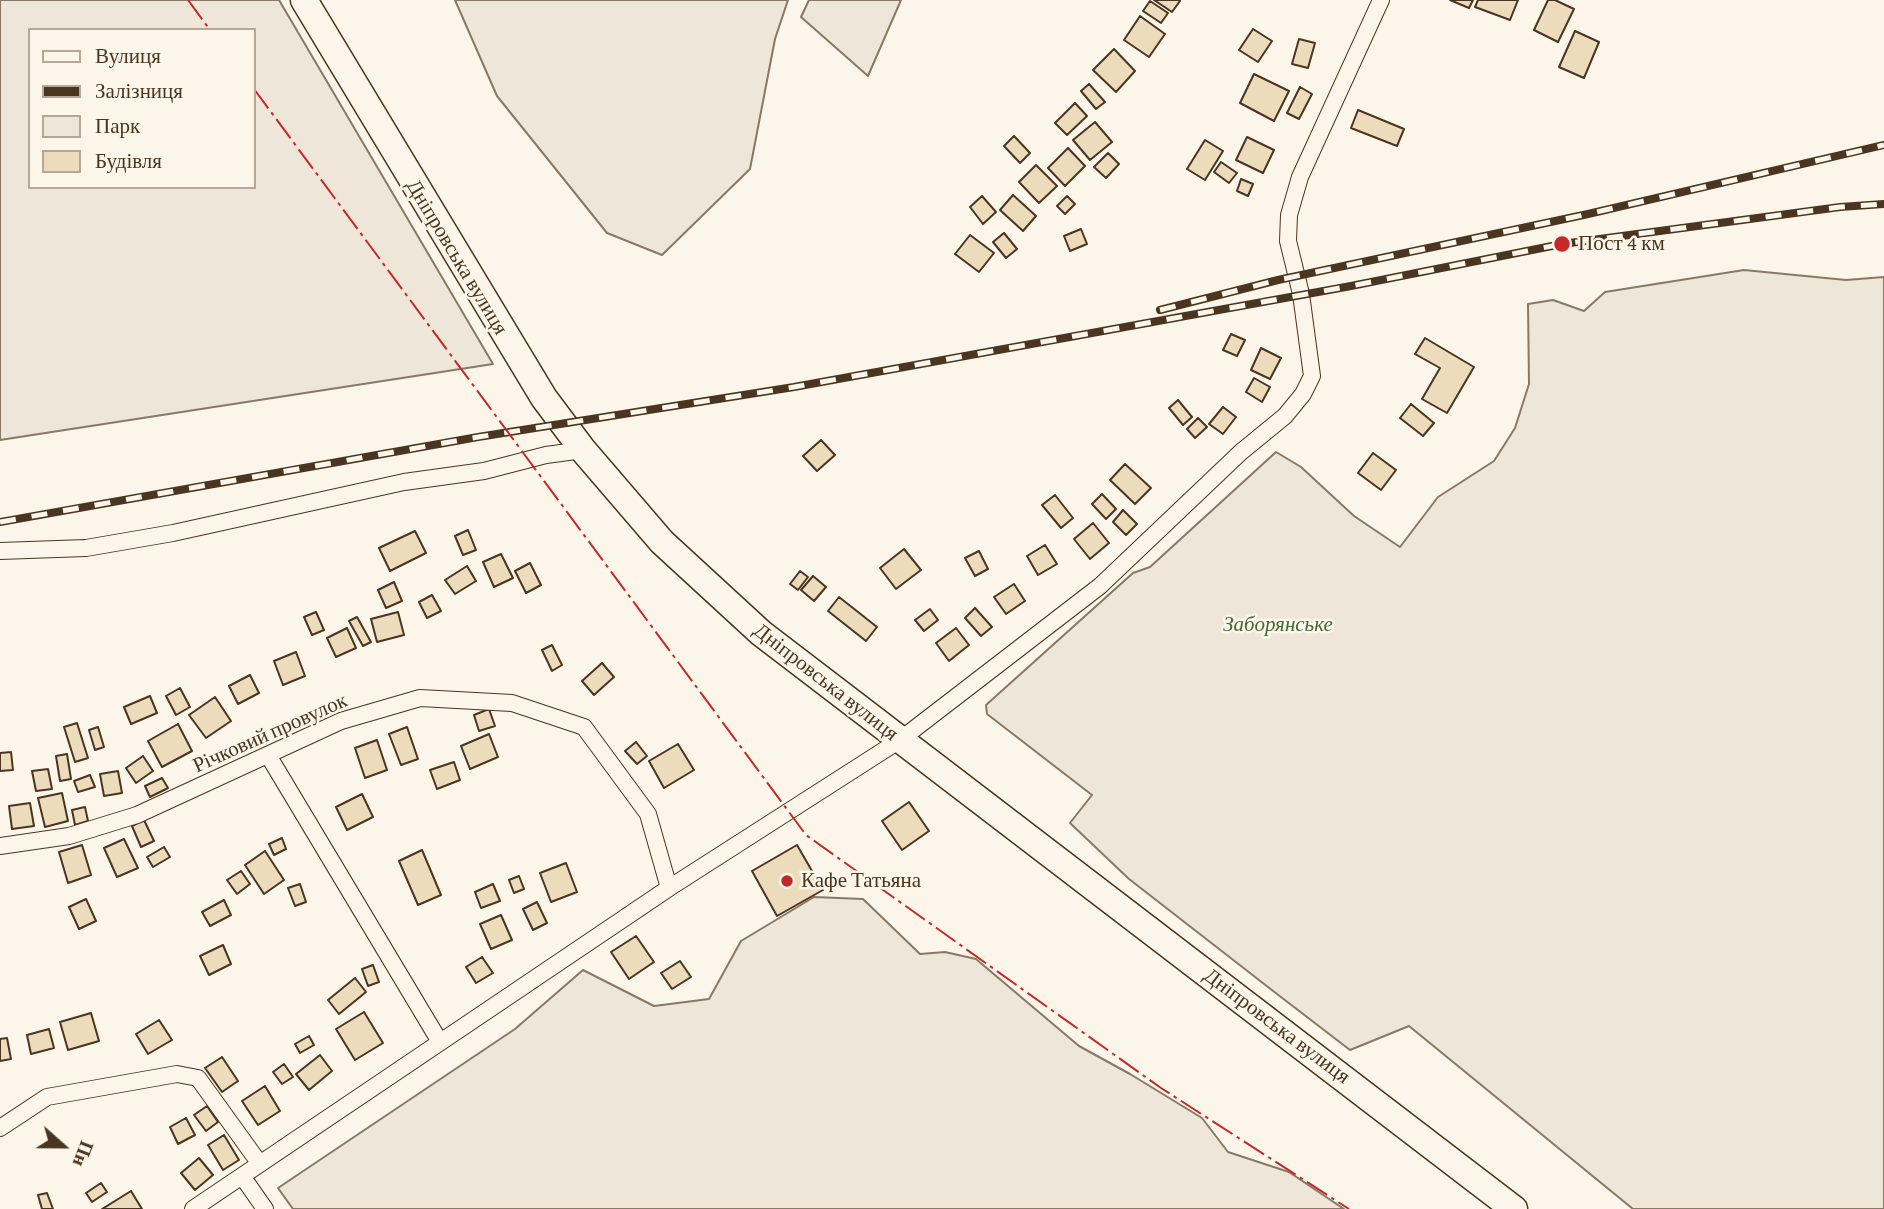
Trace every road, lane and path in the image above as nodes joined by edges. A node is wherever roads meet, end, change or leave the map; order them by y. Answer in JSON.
{"nodes":[{"id":1,"x":304,"y":0,"type":"edge"},
{"id":2,"x":1381,"y":0,"type":"edge"},
{"id":3,"x":583,"y":450,"type":"junction"},
{"id":4,"x":0,"y":551,"type":"edge"},
{"id":5,"x":900,"y":740,"type":"junction"},
{"id":6,"x":268,"y":755,"type":"junction"},
{"id":7,"x":0,"y":846,"type":"edge"},
{"id":8,"x":669,"y":888,"type":"junction"},
{"id":9,"x":440,"y":1042,"type":"junction"},
{"id":10,"x":0,"y":1128,"type":"edge"},
{"id":11,"x":260,"y":1164,"type":"junction"},
{"id":12,"x":242,"y":1176,"type":"junction"},
{"id":13,"x":193,"y":1209,"type":"edge"},
{"id":14,"x":265,"y":1209,"type":"edge"},
{"id":15,"x":1514,"y":1209,"type":"edge"}],
"edges":[{"from":1,"to":3,"type":"highway","name":"Дніпровська вулиця"},
{"from":2,"to":5,"type":"street"},
{"from":3,"to":4,"type":"street"},
{"from":3,"to":5,"type":"highway","name":"Дніпровська вулиця"},
{"from":5,"to":8,"type":"street"},
{"from":5,"to":15,"type":"highway","name":"Дніпровська вулиця"},
{"from":6,"to":7,"type":"street","name":"Річковий провулок"},
{"from":6,"to":8,"type":"street","name":"Річковий провулок"},
{"from":6,"to":9,"type":"street"},
{"from":8,"to":9,"type":"street"},
{"from":9,"to":11,"type":"street"},
{"from":10,"to":11,"type":"street"},
{"from":11,"to":12,"type":"street"},
{"from":12,"to":13,"type":"street"},
{"from":12,"to":14,"type":"street"}]}
